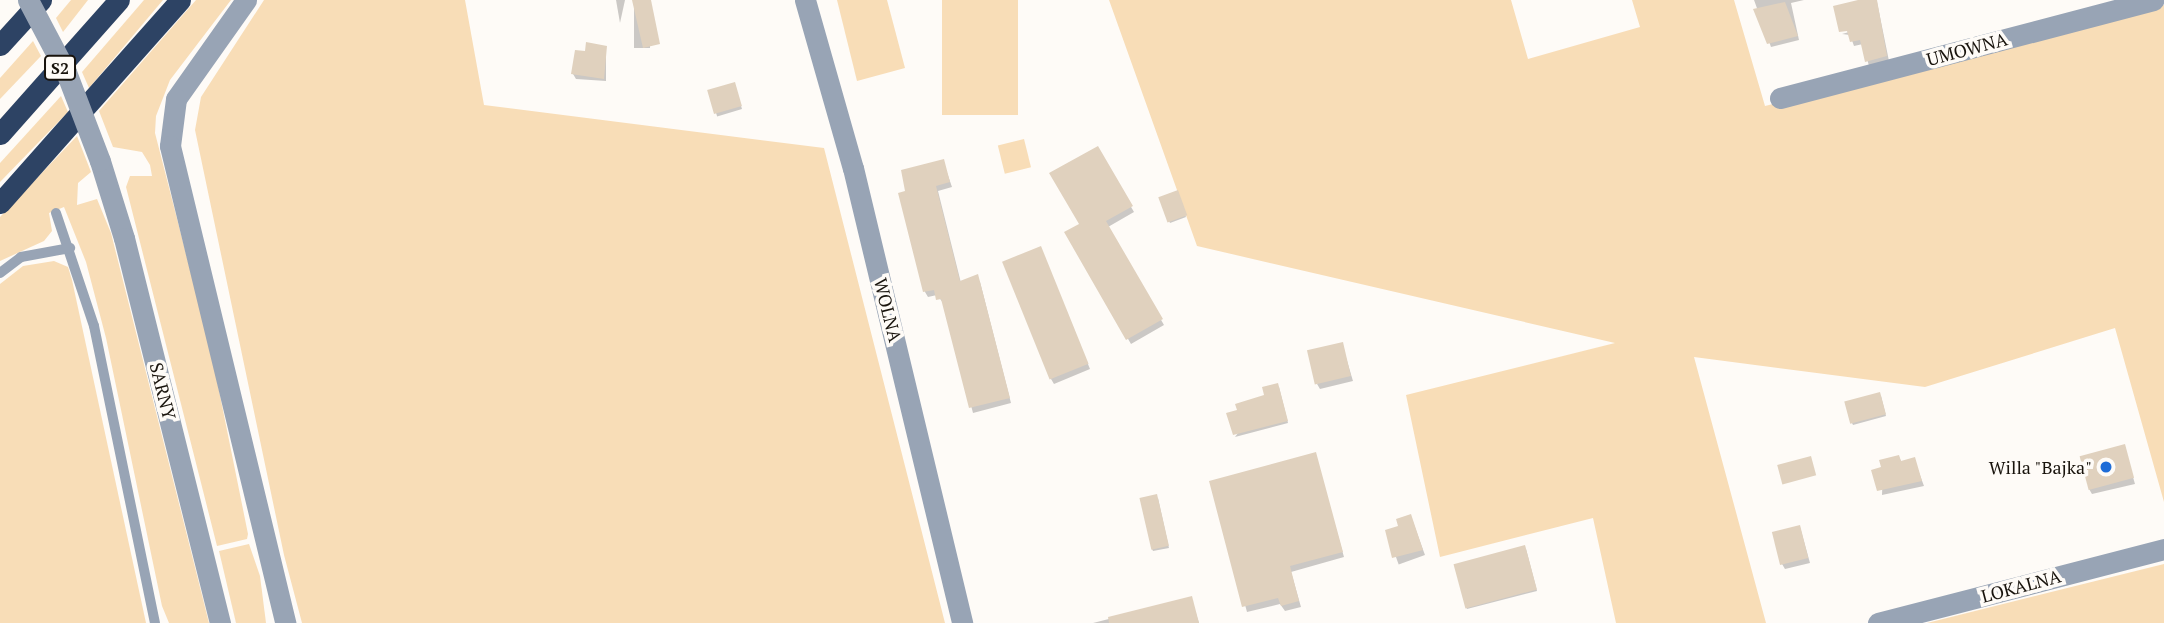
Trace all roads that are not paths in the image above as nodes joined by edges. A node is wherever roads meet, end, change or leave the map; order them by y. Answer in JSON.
{"nodes":[{"id":1,"x":28,"y":0,"type":"edge"},
{"id":2,"x":41,"y":0,"type":"edge"},
{"id":3,"x":119,"y":0,"type":"edge"},
{"id":4,"x":180,"y":0,"type":"edge"},
{"id":5,"x":246,"y":0,"type":"edge"},
{"id":6,"x":805,"y":0,"type":"edge"},
{"id":7,"x":2153,"y":0,"type":"edge"},
{"id":8,"x":0,"y":45,"type":"edge"},
{"id":9,"x":1780,"y":97,"type":"dead end"},
{"id":10,"x":0,"y":134,"type":"edge"},
{"id":11,"x":0,"y":203,"type":"edge"},
{"id":12,"x":56,"y":213,"type":"dead end"},
{"id":13,"x":70,"y":248,"type":"junction"},
{"id":14,"x":0,"y":273,"type":"edge"},
{"id":15,"x":2164,"y":549,"type":"edge"},
{"id":16,"x":155,"y":623,"type":"edge"},
{"id":17,"x":220,"y":623,"type":"edge"},
{"id":18,"x":285,"y":623,"type":"edge"},
{"id":19,"x":962,"y":623,"type":"edge"},
{"id":20,"x":1878,"y":623,"type":"edge"}],
"edges":[{"from":1,"to":17,"type":"street","name":"SARNY","bridge":true},
{"from":2,"to":8,"type":"highway"},
{"from":3,"to":10,"type":"highway","number":"S2"},
{"from":4,"to":11,"type":"highway"},
{"from":5,"to":18,"type":"street"},
{"from":6,"to":19,"type":"street","name":"WOLNA"},
{"from":7,"to":9,"type":"street","name":"UMOWNA"},
{"from":12,"to":13,"type":"lane"},
{"from":13,"to":14,"type":"lane"},
{"from":13,"to":16,"type":"lane"},
{"from":15,"to":20,"type":"street","name":"LOKALNA"}]}
